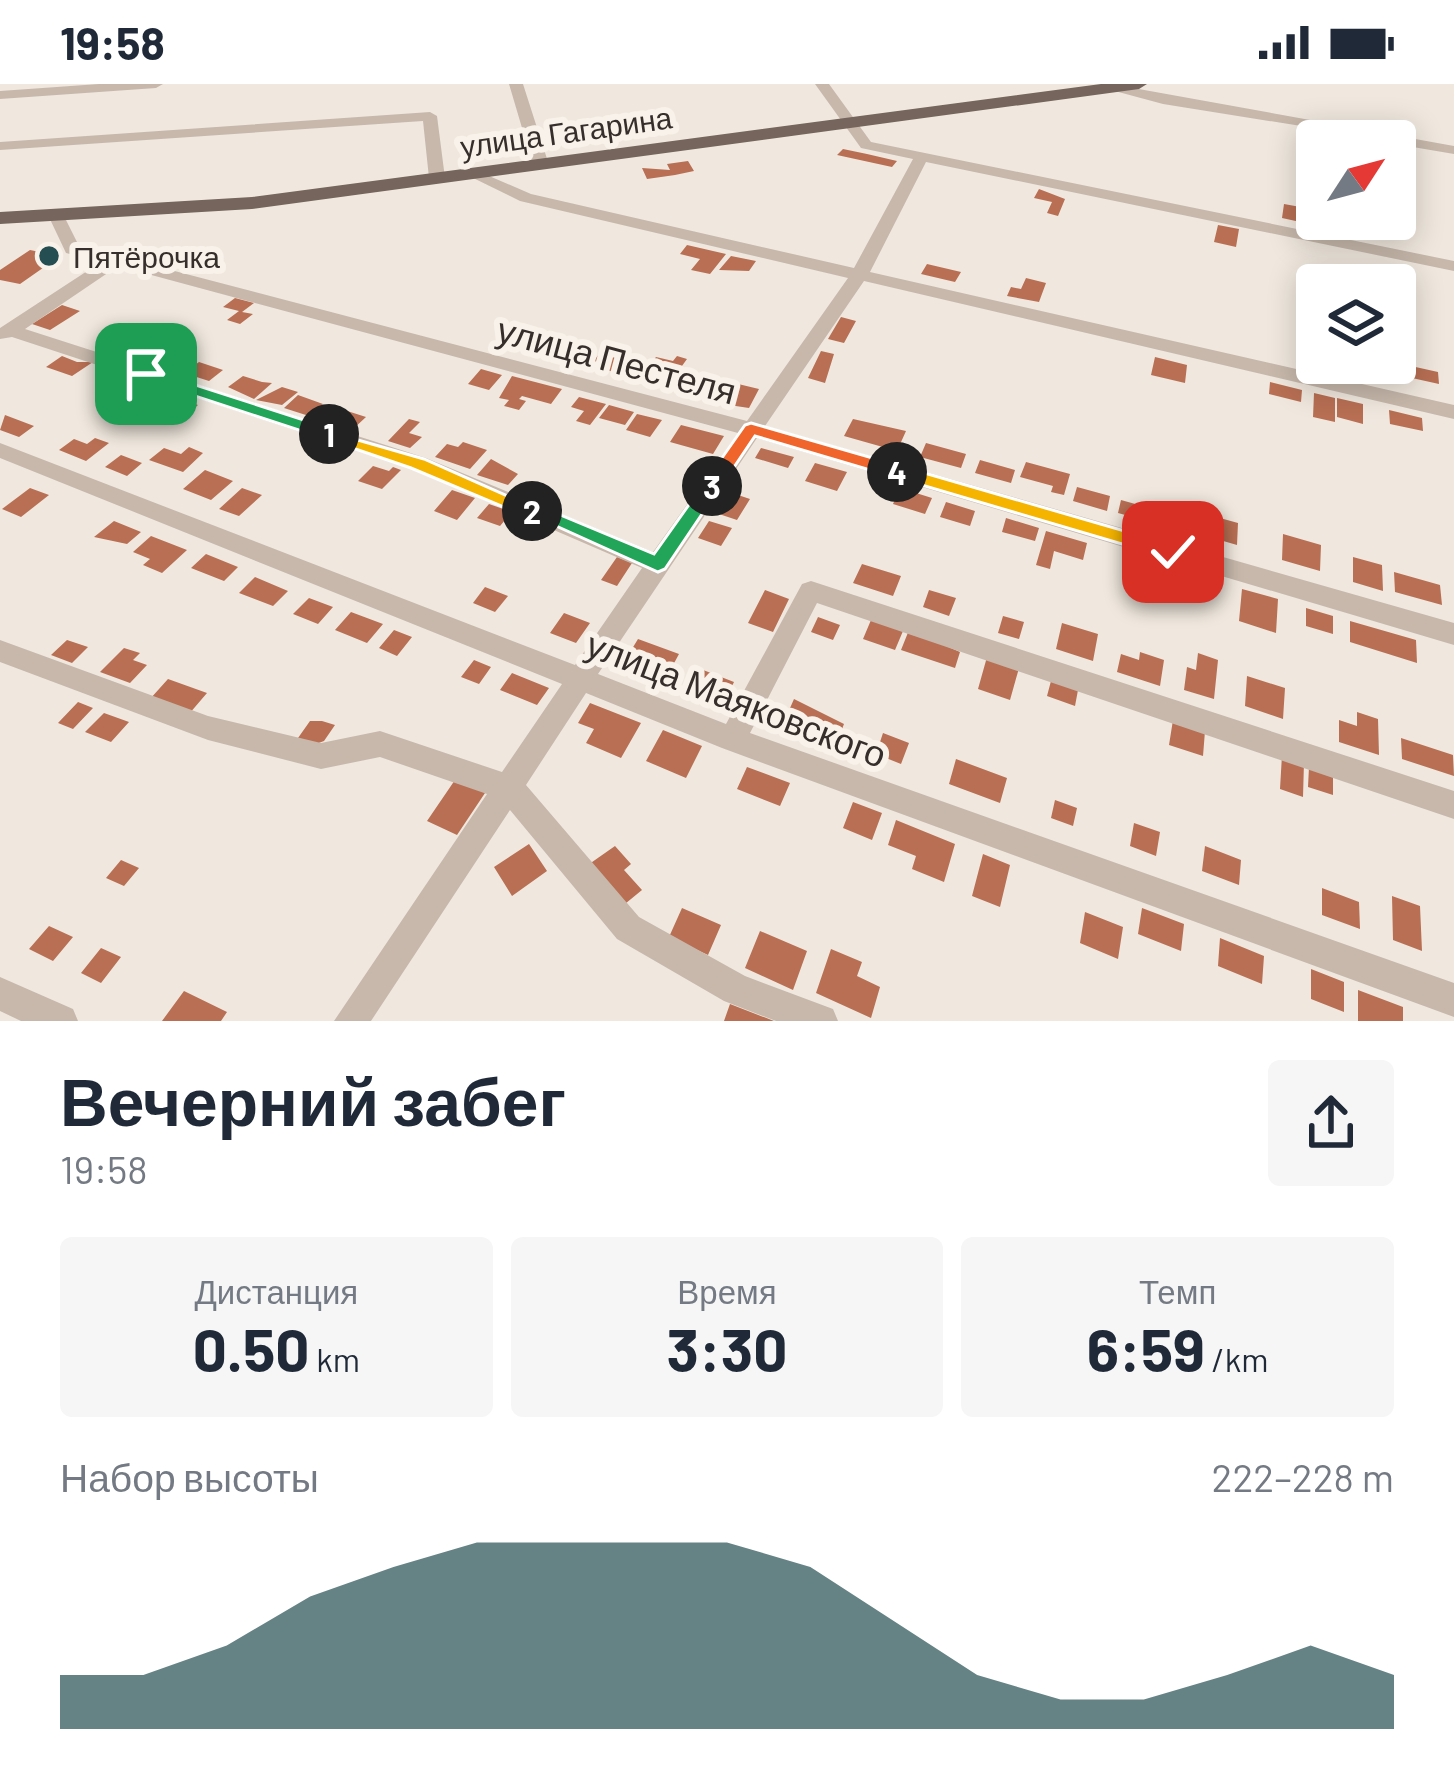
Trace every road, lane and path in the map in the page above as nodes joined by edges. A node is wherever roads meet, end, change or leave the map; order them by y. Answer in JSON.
{"nodes":[{"id":1,"x":156,"y":84,"type":"edge"},
{"id":2,"x":516,"y":84,"type":"edge"},
{"id":3,"x":822,"y":84,"type":"edge"},
{"id":4,"x":1139,"y":84,"type":"edge"},
{"id":5,"x":1116,"y":87,"type":"junction"},
{"id":6,"x":0,"y":95,"type":"edge"},
{"id":7,"x":851,"y":122,"type":"junction"},
{"id":8,"x":0,"y":146,"type":"edge"},
{"id":9,"x":1454,"y":150,"type":"edge"},
{"id":10,"x":921,"y":158,"type":"junction"},
{"id":11,"x":541,"y":165,"type":"junction"},
{"id":12,"x":473,"y":173,"type":"junction"},
{"id":13,"x":437,"y":178,"type":"junction"},
{"id":14,"x":56,"y":215,"type":"junction"},
{"id":15,"x":0,"y":218,"type":"edge"},
{"id":16,"x":117,"y":259,"type":"junction"},
{"id":17,"x":1454,"y":266,"type":"edge"},
{"id":18,"x":860,"y":275,"type":"junction"},
{"id":19,"x":5,"y":333,"type":"edge"},
{"id":20,"x":1454,"y":412,"type":"edge"},
{"id":21,"x":751,"y":429,"type":"junction"},
{"id":22,"x":0,"y":450,"type":"edge"},
{"id":23,"x":658,"y":564,"type":"junction"},
{"id":24,"x":1454,"y":634,"type":"edge"},
{"id":25,"x":0,"y":651,"type":"edge"},
{"id":26,"x":585,"y":678,"type":"junction"},
{"id":27,"x":732,"y":739,"type":"junction"},
{"id":28,"x":510,"y":788,"type":"junction"},
{"id":29,"x":1454,"y":805,"type":"edge"},
{"id":30,"x":0,"y":994,"type":"edge"},
{"id":31,"x":1454,"y":1000,"type":"edge"},
{"id":32,"x":61,"y":1021,"type":"edge"},
{"id":33,"x":351,"y":1021,"type":"edge"},
{"id":34,"x":820,"y":1021,"type":"edge"}],
"edges":[{"from":1,"to":6,"type":"street"},
{"from":2,"to":11,"type":"street"},
{"from":3,"to":7,"type":"street"},
{"from":4,"to":5,"type":"main road","name":"улица Гагарина"},
{"from":5,"to":7,"type":"main road","name":"улица Гагарина"},
{"from":5,"to":9,"type":"street"},
{"from":7,"to":10,"type":"street"},
{"from":7,"to":11,"type":"main road","name":"улица Гагарина"},
{"from":8,"to":13,"type":"street"},
{"from":10,"to":17,"type":"street"},
{"from":10,"to":18,"type":"street"},
{"from":11,"to":12,"type":"main road","name":"улица Гагарина"},
{"from":12,"to":13,"type":"main road","name":"улица Гагарина"},
{"from":12,"to":18,"type":"street"},
{"from":13,"to":14,"type":"main road","name":"улица Гагарина"},
{"from":14,"to":15,"type":"main road","name":"улица Гагарина"},
{"from":14,"to":16,"type":"street","name":"улица Пестеля"},
{"from":16,"to":19,"type":"street"},
{"from":16,"to":21,"type":"street","name":"улица Пестеля"},
{"from":18,"to":20,"type":"street"},
{"from":18,"to":21,"type":"street"},
{"from":19,"to":23,"type":"street"},
{"from":21,"to":23,"type":"street"},
{"from":21,"to":24,"type":"street","name":"улица Пестеля"},
{"from":22,"to":26,"type":"street","name":"улица Маяковского"},
{"from":23,"to":26,"type":"street"},
{"from":25,"to":28,"type":"street"},
{"from":26,"to":27,"type":"street","name":"улица Маяковского"},
{"from":26,"to":28,"type":"street"},
{"from":27,"to":29,"type":"street"},
{"from":27,"to":31,"type":"street","name":"улица Маяковского"},
{"from":28,"to":33,"type":"street"},
{"from":28,"to":34,"type":"street"},
{"from":30,"to":32,"type":"street"}]}
